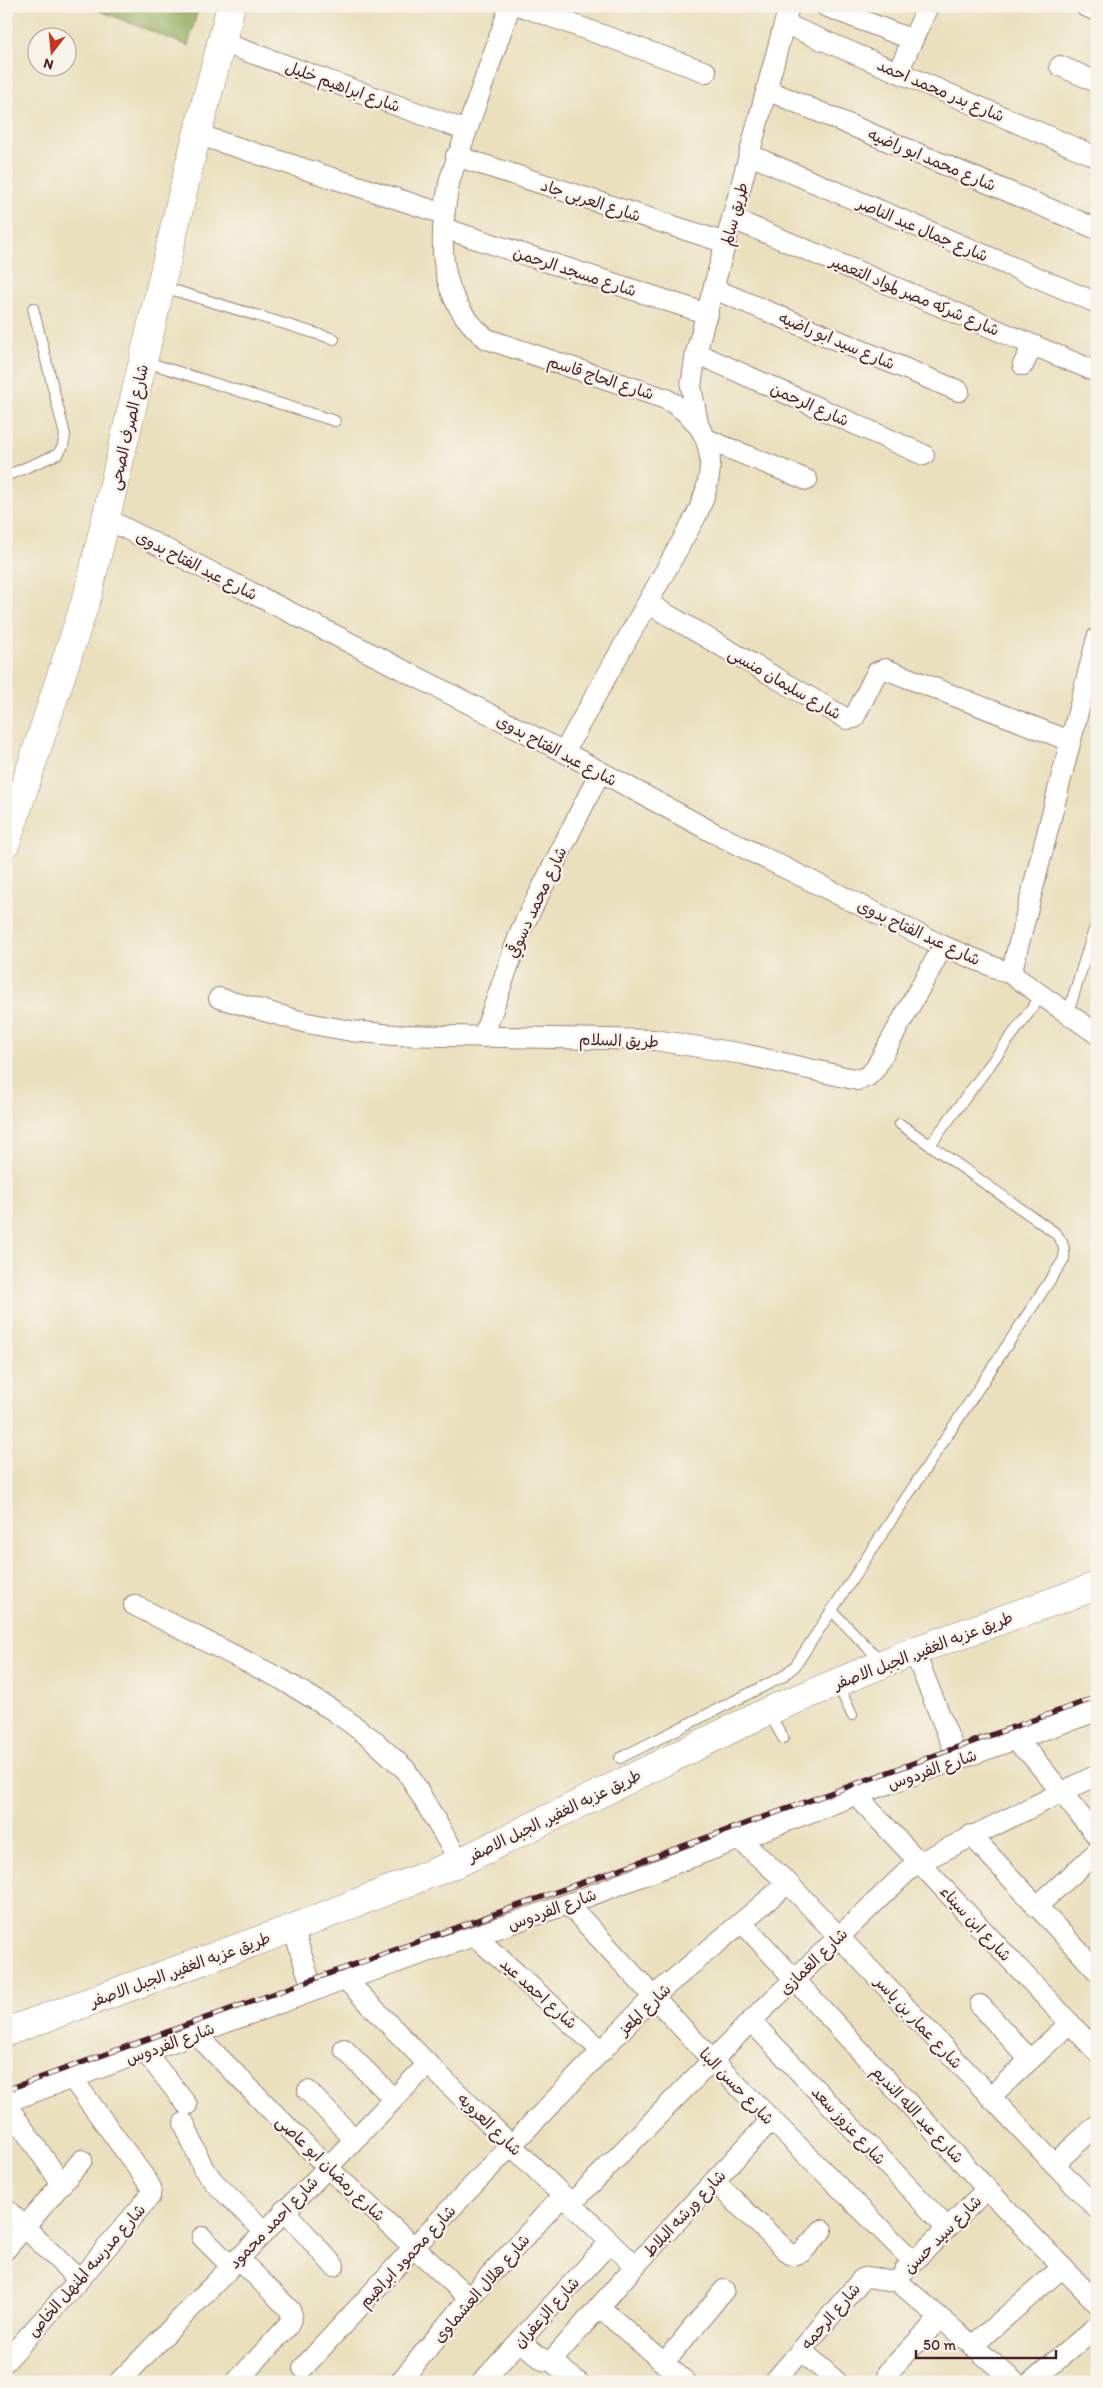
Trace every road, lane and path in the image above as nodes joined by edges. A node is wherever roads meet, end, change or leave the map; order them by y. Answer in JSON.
{"nodes":[{"id":1,"x":231,"y":6,"type":"edge"},
{"id":2,"x":510,"y":6,"type":"edge"},
{"id":3,"x":521,"y":6,"type":"edge"},
{"id":4,"x":824,"y":6,"type":"edge"},
{"id":5,"x":928,"y":6,"type":"edge"},
{"id":6,"x":1085,"y":6,"type":"edge"},
{"id":7,"x":1097,"y":11,"type":"edge"},
{"id":8,"x":787,"y":15,"type":"edge"},
{"id":9,"x":912,"y":40,"type":"junction"},
{"id":10,"x":221,"y":42,"type":"junction"},
{"id":11,"x":1060,"y":66,"type":"dead end"},
{"id":12,"x":706,"y":72,"type":"dead end"},
{"id":13,"x":898,"y":72,"type":"junction"},
{"id":14,"x":1097,"y":82,"type":"edge"},
{"id":15,"x":767,"y":90,"type":"junction"},
{"id":16,"x":465,"y":130,"type":"junction"},
{"id":17,"x":196,"y":134,"type":"junction"},
{"id":18,"x":750,"y":155,"type":"junction"},
{"id":19,"x":456,"y":156,"type":"junction"},
{"id":20,"x":1097,"y":157,"type":"edge"},
{"id":21,"x":733,"y":218,"type":"junction"},
{"id":22,"x":444,"y":221,"type":"junction"},
{"id":23,"x":1097,"y":229,"type":"edge"},
{"id":24,"x":726,"y":243,"type":"junction"},
{"id":25,"x":160,"y":287,"type":"junction"},
{"id":26,"x":714,"y":289,"type":"junction"},
{"id":27,"x":1097,"y":303,"type":"edge"},
{"id":28,"x":33,"y":308,"type":"dead end"},
{"id":29,"x":708,"y":314,"type":"junction"},
{"id":30,"x":334,"y":339,"type":"dead end"},
{"id":31,"x":1033,"y":345,"type":"junction"},
{"id":32,"x":696,"y":353,"type":"junction"},
{"id":33,"x":143,"y":361,"type":"junction"},
{"id":34,"x":1023,"y":365,"type":"dead end"},
{"id":35,"x":1097,"y":372,"type":"edge"},
{"id":36,"x":959,"y":392,"type":"dead end"},
{"id":37,"x":335,"y":421,"type":"dead end"},
{"id":38,"x":702,"y":432,"type":"junction"},
{"id":39,"x":924,"y":455,"type":"dead end"},
{"id":40,"x":6,"y":476,"type":"edge"},
{"id":41,"x":807,"y":480,"type":"dead end"},
{"id":42,"x":107,"y":519,"type":"junction"},
{"id":43,"x":649,"y":604,"type":"junction"},
{"id":44,"x":1097,"y":638,"type":"edge"},
{"id":45,"x":1070,"y":741,"type":"junction"},
{"id":46,"x":564,"y":752,"type":"junction"},
{"id":47,"x":600,"y":772,"type":"junction"},
{"id":48,"x":6,"y":843,"type":"edge"},
{"id":49,"x":1097,"y":920,"type":"edge"},
{"id":50,"x":943,"y":946,"type":"junction"},
{"id":51,"x":1011,"y":974,"type":"junction"},
{"id":52,"x":1042,"y":995,"type":"junction"},
{"id":53,"x":219,"y":998,"type":"dead end"},
{"id":54,"x":1068,"y":1013,"type":"junction"},
{"id":55,"x":1097,"y":1034,"type":"edge"},
{"id":56,"x":482,"y":1037,"type":"junction"},
{"id":57,"x":900,"y":1124,"type":"dead end"},
{"id":58,"x":930,"y":1145,"type":"junction"},
{"id":59,"x":1097,"y":1586,"type":"edge"},
{"id":60,"x":134,"y":1605,"type":"dead end"},
{"id":61,"x":832,"y":1611,"type":"junction"},
{"id":62,"x":914,"y":1651,"type":"junction"},
{"id":63,"x":883,"y":1663,"type":"junction"},
{"id":64,"x":836,"y":1682,"type":"junction"},
{"id":65,"x":768,"y":1711,"type":"junction"},
{"id":66,"x":1097,"y":1711,"type":"edge"},
{"id":67,"x":852,"y":1715,"type":"dead end"},
{"id":68,"x":784,"y":1738,"type":"dead end"},
{"id":69,"x":1015,"y":1741,"type":"junction"},
{"id":70,"x":620,"y":1758,"type":"dead end"},
{"id":71,"x":958,"y":1760,"type":"junction"},
{"id":72,"x":1097,"y":1775,"type":"edge"},
{"id":73,"x":1059,"y":1792,"type":"junction"},
{"id":74,"x":856,"y":1795,"type":"junction"},
{"id":75,"x":971,"y":1835,"type":"junction"},
{"id":76,"x":1097,"y":1836,"type":"edge"},
{"id":77,"x":739,"y":1839,"type":"junction"},
{"id":78,"x":1097,"y":1852,"type":"edge"},
{"id":79,"x":918,"y":1861,"type":"junction"},
{"id":80,"x":460,"y":1862,"type":"junction"},
{"id":81,"x":788,"y":1883,"type":"junction"},
{"id":82,"x":568,"y":1904,"type":"junction"},
{"id":83,"x":1036,"y":1907,"type":"junction"},
{"id":84,"x":742,"y":1922,"type":"junction"},
{"id":85,"x":293,"y":1928,"type":"junction"},
{"id":86,"x":476,"y":1936,"type":"junction"},
{"id":87,"x":838,"y":1936,"type":"junction"},
{"id":88,"x":1097,"y":1971,"type":"edge"},
{"id":89,"x":794,"y":1979,"type":"junction"},
{"id":90,"x":346,"y":1980,"type":"junction"},
{"id":91,"x":313,"y":1991,"type":"junction"},
{"id":92,"x":654,"y":1996,"type":"junction"},
{"id":93,"x":980,"y":2006,"type":"dead end"},
{"id":94,"x":751,"y":2021,"type":"junction"},
{"id":95,"x":1070,"y":2023,"type":"junction"},
{"id":96,"x":6,"y":2032,"type":"edge"},
{"id":97,"x":196,"y":2034,"type":"junction"},
{"id":98,"x":344,"y":2049,"type":"dead end"},
{"id":99,"x":602,"y":2051,"type":"junction"},
{"id":100,"x":1097,"y":2052,"type":"edge"},
{"id":101,"x":146,"y":2053,"type":"junction"},
{"id":102,"x":712,"y":2060,"type":"junction"},
{"id":103,"x":1030,"y":2060,"type":"junction"},
{"id":104,"x":428,"y":2064,"type":"junction"},
{"id":105,"x":72,"y":2078,"type":"junction"},
{"id":106,"x":308,"y":2091,"type":"dead end"},
{"id":107,"x":990,"y":2097,"type":"junction"},
{"id":108,"x":394,"y":2099,"type":"junction"},
{"id":109,"x":6,"y":2103,"type":"edge"},
{"id":110,"x":771,"y":2120,"type":"junction"},
{"id":111,"x":1097,"y":2125,"type":"edge"},
{"id":112,"x":354,"y":2139,"type":"junction"},
{"id":113,"x":512,"y":2146,"type":"junction"},
{"id":114,"x":82,"y":2160,"type":"dead end"},
{"id":115,"x":1054,"y":2164,"type":"junction"},
{"id":116,"x":327,"y":2167,"type":"junction"},
{"id":117,"x":714,"y":2181,"type":"junction"},
{"id":118,"x":62,"y":2184,"type":"junction"},
{"id":119,"x":987,"y":2189,"type":"junction"},
{"id":120,"x":567,"y":2199,"type":"junction"},
{"id":121,"x":6,"y":2209,"type":"edge"},
{"id":122,"x":1097,"y":2209,"type":"edge"},
{"id":123,"x":284,"y":2210,"type":"junction"},
{"id":124,"x":25,"y":2227,"type":"junction"},
{"id":125,"x":946,"y":2228,"type":"junction"},
{"id":126,"x":822,"y":2230,"type":"dead end"},
{"id":127,"x":264,"y":2231,"type":"junction"},
{"id":128,"x":202,"y":2236,"type":"dead end"},
{"id":129,"x":610,"y":2242,"type":"junction"},
{"id":130,"x":414,"y":2247,"type":"junction"},
{"id":131,"x":6,"y":2249,"type":"edge"},
{"id":132,"x":913,"y":2261,"type":"junction"},
{"id":133,"x":234,"y":2262,"type":"junction"},
{"id":134,"x":334,"y":2266,"type":"dead end"},
{"id":135,"x":635,"y":2266,"type":"junction"},
{"id":136,"x":1062,"y":2267,"type":"junction"},
{"id":137,"x":79,"y":2280,"type":"junction"},
{"id":138,"x":896,"y":2280,"type":"junction"},
{"id":139,"x":724,"y":2290,"type":"dead end"},
{"id":140,"x":469,"y":2298,"type":"junction"},
{"id":141,"x":1097,"y":2303,"type":"edge"},
{"id":142,"x":599,"y":2307,"type":"junction"},
{"id":143,"x":940,"y":2318,"type":"junction"},
{"id":144,"x":1097,"y":2326,"type":"edge"},
{"id":145,"x":520,"y":2341,"type":"junction"},
{"id":146,"x":972,"y":2346,"type":"junction"},
{"id":147,"x":801,"y":2350,"type":"junction"},
{"id":148,"x":6,"y":2361,"type":"edge"},
{"id":149,"x":551,"y":2361,"type":"junction"},
{"id":150,"x":664,"y":2362,"type":"junction"},
{"id":151,"x":302,"y":2368,"type":"dead end"},
{"id":152,"x":119,"y":2382,"type":"edge"},
{"id":153,"x":236,"y":2382,"type":"edge"},
{"id":154,"x":400,"y":2382,"type":"edge"},
{"id":155,"x":482,"y":2382,"type":"edge"},
{"id":156,"x":578,"y":2382,"type":"edge"},
{"id":157,"x":686,"y":2382,"type":"edge"},
{"id":158,"x":774,"y":2382,"type":"edge"},
{"id":159,"x":837,"y":2382,"type":"edge"},
{"id":160,"x":890,"y":2382,"type":"edge"},
{"id":161,"x":1015,"y":2382,"type":"edge"},
{"id":162,"x":1031,"y":2382,"type":"edge"}],
"edges":[{"from":1,"to":10,"type":"street","name":"شارع الصرف الصحى"},
{"from":2,"to":16,"type":"street","name":"شارع الحاج قاسم"},
{"from":3,"to":12,"type":"street"},
{"from":4,"to":9,"type":"street"},
{"from":5,"to":9,"type":"street"},
{"from":6,"to":7,"type":"street"},
{"from":8,"to":13,"type":"street","name":"شارع بدر محمد احمد"},
{"from":8,"to":15,"type":"street","name":"طريق سالم"},
{"from":9,"to":13,"type":"street"},
{"from":10,"to":16,"type":"street","name":"شارع ابراهيم خليل"},
{"from":10,"to":17,"type":"street","name":"شارع الصرف الصحى"},
{"from":11,"to":14,"type":"street"},
{"from":13,"to":20,"type":"street","name":"شارع بدر محمد احمد"},
{"from":15,"to":18,"type":"street","name":"طريق سالم"},
{"from":15,"to":23,"type":"street","name":"شارع محمد ابو راضيه"},
{"from":16,"to":19,"type":"street","name":"شارع الحاج قاسم"},
{"from":17,"to":22,"type":"street","name":"شارع مسجد الرحمن"},
{"from":17,"to":25,"type":"street","name":"شارع الصرف الصحى"},
{"from":18,"to":21,"type":"street","name":"طريق سالم"},
{"from":18,"to":27,"type":"street","name":"شارع جمال عبد الناصر"},
{"from":19,"to":22,"type":"street","name":"شارع الحاج قاسم"},
{"from":19,"to":24,"type":"street","name":"شارع العربى جاد"},
{"from":21,"to":24,"type":"street","name":"طريق سالم"},
{"from":21,"to":31,"type":"street","name":"شارع شركه مصر لمواد التعمير"},
{"from":22,"to":29,"type":"street","name":"شارع مسجد الرحمن"},
{"from":22,"to":38,"type":"street","name":"شارع الحاج قاسم"},
{"from":24,"to":26,"type":"street","name":"طريق سالم"},
{"from":25,"to":30,"type":"lane"},
{"from":25,"to":33,"type":"street","name":"شارع الصرف الصحى"},
{"from":26,"to":29,"type":"street","name":"طريق سالم"},
{"from":26,"to":36,"type":"street","name":"شارع سيد ابو راضيه"},
{"from":28,"to":40,"type":"lane"},
{"from":29,"to":32,"type":"street","name":"طريق سالم"},
{"from":31,"to":34,"type":"street"},
{"from":31,"to":35,"type":"street","name":"شارع شركه مصر لمواد التعمير"},
{"from":32,"to":38,"type":"street","name":"طريق سالم"},
{"from":32,"to":39,"type":"street","name":"شارع الرحمن"},
{"from":33,"to":37,"type":"lane"},
{"from":33,"to":42,"type":"street","name":"شارع الصرف الصحى"},
{"from":38,"to":41,"type":"street"},
{"from":38,"to":43,"type":"street"},
{"from":42,"to":46,"type":"street","name":"شارع عبد الفتاح بدوى"},
{"from":42,"to":48,"type":"street","name":"شارع الصرف الصحى"},
{"from":43,"to":45,"type":"street","name":"شارع سليمان منسى"},
{"from":43,"to":46,"type":"street"},
{"from":44,"to":45,"type":"street"},
{"from":45,"to":51,"type":"street"},
{"from":46,"to":47,"type":"street","name":"شارع عبد الفتاح بدوى"},
{"from":47,"to":50,"type":"street","name":"شارع عبد الفتاح بدوى"},
{"from":47,"to":56,"type":"street","name":"شارع محمد دسوقي"},
{"from":49,"to":54,"type":"lane"},
{"from":50,"to":51,"type":"street","name":"شارع عبد الفتاح بدوى"},
{"from":50,"to":56,"type":"street","name":"طريق السلام"},
{"from":51,"to":52,"type":"street","name":"شارع عبد الفتاح بدوى"},
{"from":52,"to":54,"type":"street","name":"شارع عبد الفتاح بدوى"},
{"from":52,"to":58,"type":"lane"},
{"from":53,"to":56,"type":"street","name":"طريق السلام"},
{"from":54,"to":55,"type":"street","name":"شارع عبد الفتاح بدوى"},
{"from":57,"to":58,"type":"lane"},
{"from":58,"to":61,"type":"lane"},
{"from":59,"to":62,"type":"street","name":"طريق عزبه الغفير, الجبل الاصفر"},
{"from":60,"to":80,"type":"street"},
{"from":61,"to":63,"type":"lane"},
{"from":61,"to":70,"type":"lane"},
{"from":62,"to":63,"type":"street","name":"طريق عزبه الغفير, الجبل الاصفر"},
{"from":62,"to":71,"type":"street"},
{"from":63,"to":64,"type":"street","name":"طريق عزبه الغفير, الجبل الاصفر"},
{"from":64,"to":65,"type":"street","name":"طريق عزبه الغفير, الجبل الاصفر"},
{"from":64,"to":67,"type":"lane"},
{"from":65,"to":68,"type":"lane"},
{"from":65,"to":80,"type":"street","name":"طريق عزبه الغفير, الجبل الاصفر"},
{"from":66,"to":69,"type":"street","name":"شارع الفردوس"},
{"from":69,"to":71,"type":"street","name":"شارع الفردوس"},
{"from":69,"to":73,"type":"street"},
{"from":71,"to":74,"type":"street","name":"شارع الفردوس"},
{"from":72,"to":73,"type":"street","name":"شارع الغمازى"},
{"from":73,"to":75,"type":"street","name":"شارع الغمازى"},
{"from":73,"to":76,"type":"street"},
{"from":74,"to":77,"type":"street","name":"شارع الفردوس"},
{"from":74,"to":79,"type":"street","name":"شارع ابن سيناء"},
{"from":75,"to":79,"type":"street","name":"شارع الغمازى"},
{"from":75,"to":83,"type":"street"},
{"from":77,"to":81,"type":"street","name":"شارع عمار بن ياسر"},
{"from":77,"to":82,"type":"street","name":"شارع الفردوس"},
{"from":78,"to":83,"type":"street"},
{"from":79,"to":87,"type":"street","name":"شارع الغمازى"},
{"from":79,"to":95,"type":"street","name":"شارع ابن سيناء"},
{"from":80,"to":85,"type":"street","name":"طريق عزبه الغفير, الجبل الاصفر"},
{"from":81,"to":84,"type":"street","name":"شارع المعز"},
{"from":81,"to":87,"type":"street","name":"شارع عمار بن ياسر"},
{"from":82,"to":86,"type":"street","name":"شارع الفردوس"},
{"from":82,"to":92,"type":"street","name":"شارع حسن البنا"},
{"from":83,"to":88,"type":"street"},
{"from":84,"to":89,"type":"street","name":"شارع عبد الله النديم"},
{"from":84,"to":92,"type":"street","name":"شارع المعز"},
{"from":85,"to":91,"type":"street"},
{"from":85,"to":96,"type":"street","name":"طريق عزبه الغفير, الجبل الاصفر"},
{"from":86,"to":90,"type":"street","name":"شارع الفردوس"},
{"from":86,"to":99,"type":"street","name":"شارع احمد عيد"},
{"from":87,"to":89,"type":"street","name":"شارع الغمازى"},
{"from":87,"to":107,"type":"street","name":"شارع عمار بن ياسر"},
{"from":89,"to":94,"type":"street","name":"شارع الغمازى"},
{"from":89,"to":119,"type":"street","name":"شارع عبد الله النديم"},
{"from":90,"to":91,"type":"street","name":"شارع الفردوس"},
{"from":90,"to":104,"type":"street","name":"شارع العروبه"},
{"from":91,"to":97,"type":"street","name":"شارع الفردوس"},
{"from":92,"to":99,"type":"street","name":"شارع المعز"},
{"from":92,"to":102,"type":"street","name":"شارع حسن البنا"},
{"from":93,"to":103,"type":"street"},
{"from":94,"to":102,"type":"street","name":"شارع الغمازى"},
{"from":94,"to":125,"type":"street","name":"شارع عزوز سعد"},
{"from":95,"to":100,"type":"street","name":"شارع ابن سيناء"},
{"from":95,"to":103,"type":"street"},
{"from":97,"to":101,"type":"street","name":"شارع الفردوس"},
{"from":97,"to":116,"type":"street","name":"شارع رمضان ابو عاصى"},
{"from":98,"to":108,"type":"street"},
{"from":99,"to":113,"type":"street","name":"شارع المعز"},
{"from":101,"to":105,"type":"street","name":"شارع الفردوس"},
{"from":101,"to":127,"type":"street"},
{"from":102,"to":110,"type":"street","name":"شارع حسن البنا"},
{"from":102,"to":120,"type":"street","name":"شارع الغمازى"},
{"from":103,"to":107,"type":"street"},
{"from":104,"to":108,"type":"street","name":"شارع احمد محمود"},
{"from":104,"to":113,"type":"street","name":"شارع العروبه"},
{"from":105,"to":109,"type":"street","name":"شارع الفردوس"},
{"from":105,"to":137,"type":"street","name":"شارع مدرسه المنهل الخاص"},
{"from":106,"to":112,"type":"street"},
{"from":107,"to":115,"type":"street","name":"شارع عمار بن ياسر"},
{"from":108,"to":112,"type":"street","name":"شارع احمد محمود"},
{"from":109,"to":118,"type":"street"},
{"from":110,"to":117,"type":"street","name":"شارع ورشه البلاط"},
{"from":110,"to":132,"type":"street","name":"شارع حسن البنا"},
{"from":111,"to":115,"type":"street"},
{"from":112,"to":116,"type":"street","name":"شارع احمد محمود"},
{"from":113,"to":120,"type":"street","name":"شارع العروبه"},
{"from":113,"to":130,"type":"street","name":"شارع محمود ابراهيم"},
{"from":114,"to":118,"type":"street"},
{"from":115,"to":122,"type":"street","name":"شارع عمار بن ياسر"},
{"from":116,"to":123,"type":"street","name":"شارع احمد محمود"},
{"from":116,"to":130,"type":"street","name":"شارع رمضان ابو عاصى"},
{"from":117,"to":126,"type":"street"},
{"from":117,"to":135,"type":"street","name":"شارع ورشه البلاط"},
{"from":118,"to":124,"type":"street"},
{"from":119,"to":125,"type":"street","name":"شارع سيد حسن"},
{"from":119,"to":136,"type":"street","name":"شارع عبد الله النديم"},
{"from":120,"to":129,"type":"street","name":"شارع العروبه"},
{"from":120,"to":140,"type":"street","name":"شارع هلال العشماوى"},
{"from":121,"to":124,"type":"street"},
{"from":123,"to":127,"type":"street","name":"شارع احمد محمود"},
{"from":123,"to":134,"type":"street"},
{"from":124,"to":131,"type":"street"},
{"from":124,"to":137,"type":"street"},
{"from":125,"to":132,"type":"street","name":"شارع سيد حسن"},
{"from":127,"to":133,"type":"street","name":"شارع احمد محمود"},
{"from":128,"to":133,"type":"street"},
{"from":129,"to":135,"type":"street","name":"شارع العروبه"},
{"from":129,"to":145,"type":"street","name":"شارع الزعفران"},
{"from":130,"to":140,"type":"street","name":"شارع رمضان ابو عاصى"},
{"from":130,"to":151,"type":"street","name":"شارع محمود ابراهيم"},
{"from":132,"to":138,"type":"street","name":"شارع سيد حسن"},
{"from":133,"to":152,"type":"street","name":"شارع احمد محمود"},
{"from":133,"to":153,"type":"street"},
{"from":135,"to":142,"type":"street","name":"شارع ورشه البلاط"},
{"from":136,"to":141,"type":"street","name":"شارع عبد الله النديم"},
{"from":136,"to":146,"type":"street"},
{"from":137,"to":148,"type":"street","name":"شارع مدرسه المنهل الخاص"},
{"from":138,"to":143,"type":"street"},
{"from":138,"to":147,"type":"street","name":"شارع الرحمه"},
{"from":139,"to":150,"type":"street"},
{"from":140,"to":154,"type":"street","name":"شارع هلال العشماوى"},
{"from":142,"to":149,"type":"street","name":"شارع ورشه البلاط"},
{"from":142,"to":150,"type":"street"},
{"from":143,"to":146,"type":"street"},
{"from":143,"to":160,"type":"street"},
{"from":144,"to":162,"type":"street"},
{"from":145,"to":149,"type":"street"},
{"from":145,"to":155,"type":"street","name":"شارع الزعفران"},
{"from":146,"to":161,"type":"street"},
{"from":147,"to":158,"type":"street","name":"شارع الرحمه"},
{"from":147,"to":159,"type":"street"},
{"from":149,"to":156,"type":"street"},
{"from":150,"to":157,"type":"street"}]}
